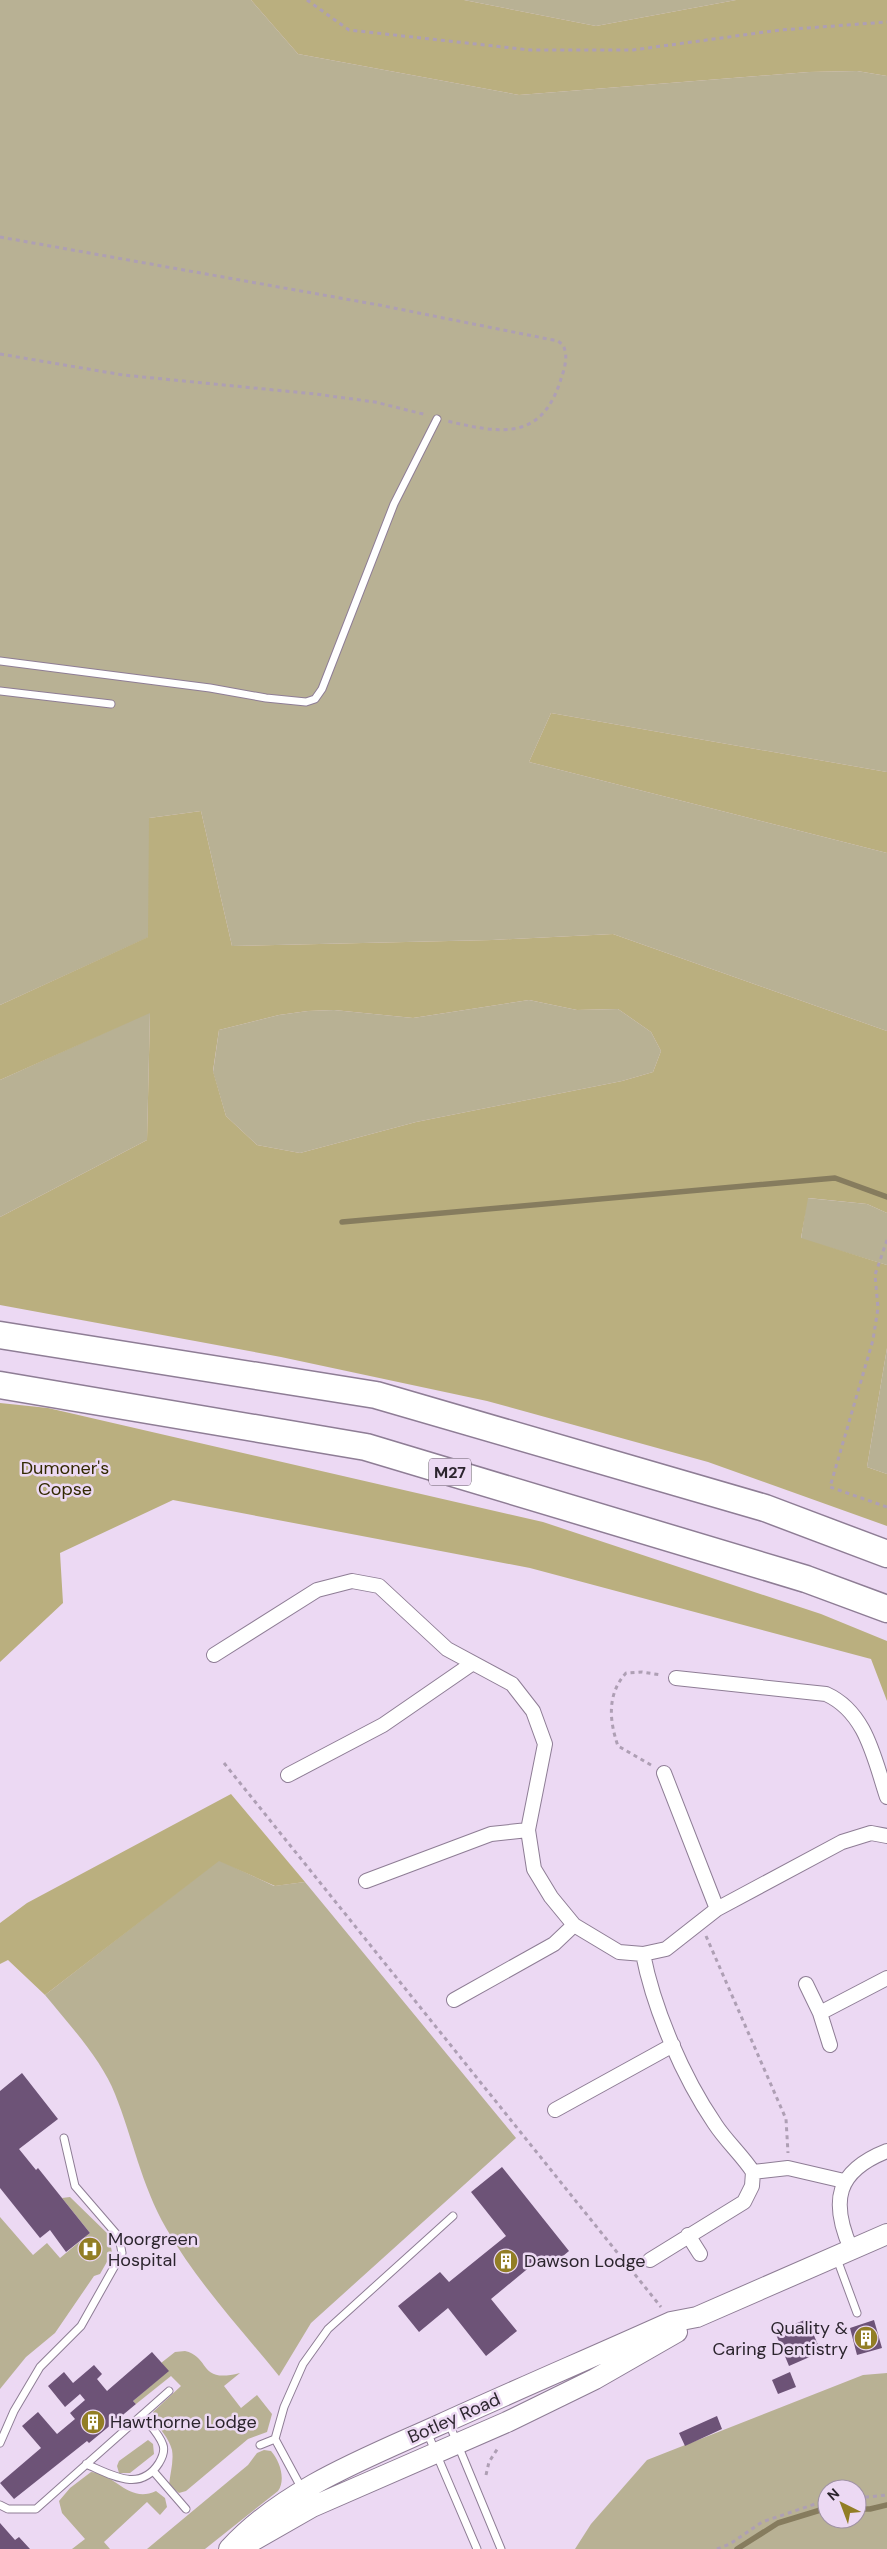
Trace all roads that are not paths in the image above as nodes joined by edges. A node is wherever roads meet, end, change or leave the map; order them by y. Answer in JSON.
{"nodes":[{"id":1,"x":437,"y":419,"type":"road end"},
{"id":2,"x":0,"y":661,"type":"edge"},
{"id":3,"x":0,"y":691,"type":"edge"},
{"id":4,"x":111,"y":704,"type":"dead end"},
{"id":5,"x":0,"y":1335,"type":"edge"},
{"id":6,"x":0,"y":1385,"type":"edge"},
{"id":7,"x":887,"y":1554,"type":"edge"},
{"id":8,"x":887,"y":1609,"type":"edge"},
{"id":9,"x":214,"y":1655,"type":"dead end"},
{"id":10,"x":473,"y":1663,"type":"junction"},
{"id":11,"x":676,"y":1678,"type":"road end"},
{"id":12,"x":664,"y":1773,"type":"road end"},
{"id":13,"x":288,"y":1775,"type":"dead end"},
{"id":14,"x":887,"y":1797,"type":"edge"},
{"id":15,"x":528,"y":1830,"type":"junction"},
{"id":16,"x":886,"y":1832,"type":"edge"},
{"id":17,"x":366,"y":1881,"type":"dead end"},
{"id":18,"x":717,"y":1909,"type":"junction"},
{"id":19,"x":574,"y":1925,"type":"junction"},
{"id":20,"x":643,"y":1954,"type":"junction"},
{"id":21,"x":887,"y":1978,"type":"edge"},
{"id":22,"x":806,"y":1984,"type":"dead end"},
{"id":23,"x":454,"y":2000,"type":"dead end"},
{"id":24,"x":820,"y":2013,"type":"junction"},
{"id":25,"x":673,"y":2045,"type":"junction"},
{"id":26,"x":830,"y":2045,"type":"dead end"},
{"id":27,"x":555,"y":2110,"type":"dead end"},
{"id":28,"x":64,"y":2138,"type":"dead end"},
{"id":29,"x":887,"y":2151,"type":"edge"},
{"id":30,"x":753,"y":2172,"type":"junction"},
{"id":31,"x":844,"y":2181,"type":"junction"},
{"id":32,"x":454,"y":2216,"type":"dead end"},
{"id":33,"x":887,"y":2234,"type":"edge"},
{"id":34,"x":688,"y":2235,"type":"junction"},
{"id":35,"x":844,"y":2252,"type":"junction"},
{"id":36,"x":700,"y":2254,"type":"dead end"},
{"id":37,"x":650,"y":2260,"type":"dead end"},
{"id":38,"x":857,"y":2313,"type":"dead end"},
{"id":39,"x":697,"y":2317,"type":"junction"},
{"id":40,"x":170,"y":2390,"type":"dead end"},
{"id":41,"x":143,"y":2416,"type":"junction"},
{"id":42,"x":448,"y":2421,"type":"junction"},
{"id":43,"x":427,"y":2431,"type":"junction"},
{"id":44,"x":276,"y":2439,"type":"junction"},
{"id":45,"x":0,"y":2443,"type":"edge"},
{"id":46,"x":458,"y":2444,"type":"junction"},
{"id":47,"x":260,"y":2445,"type":"dead end"},
{"id":48,"x":436,"y":2454,"type":"junction"},
{"id":49,"x":86,"y":2464,"type":"junction"},
{"id":50,"x":154,"y":2472,"type":"junction"},
{"id":51,"x":307,"y":2499,"type":"junction"},
{"id":52,"x":0,"y":2505,"type":"edge"},
{"id":53,"x":186,"y":2509,"type":"dead end"},
{"id":54,"x":229,"y":2549,"type":"edge"},
{"id":55,"x":238,"y":2549,"type":"edge"},
{"id":56,"x":476,"y":2549,"type":"edge"},
{"id":57,"x":501,"y":2549,"type":"edge"}],
"edges":[{"from":1,"to":2,"type":"lane"},
{"from":3,"to":4,"type":"lane"},
{"from":5,"to":7,"type":"highway"},
{"from":6,"to":8,"type":"highway","number":"M27"},
{"from":9,"to":10,"type":"street"},
{"from":10,"to":13,"type":"street"},
{"from":10,"to":15,"type":"street"},
{"from":11,"to":14,"type":"street"},
{"from":12,"to":18,"type":"street"},
{"from":15,"to":17,"type":"street"},
{"from":15,"to":19,"type":"street"},
{"from":16,"to":18,"type":"street"},
{"from":18,"to":20,"type":"street"},
{"from":19,"to":20,"type":"street"},
{"from":19,"to":23,"type":"street"},
{"from":20,"to":25,"type":"street"},
{"from":21,"to":24,"type":"street"},
{"from":22,"to":24,"type":"street"},
{"from":24,"to":26,"type":"street"},
{"from":25,"to":27,"type":"street"},
{"from":25,"to":30,"type":"street"},
{"from":28,"to":45,"type":"lane"},
{"from":29,"to":31,"type":"street"},
{"from":30,"to":31,"type":"street"},
{"from":30,"to":34,"type":"street"},
{"from":31,"to":35,"type":"street"},
{"from":32,"to":44,"type":"lane"},
{"from":33,"to":35,"type":"main road","name":"Botley Road"},
{"from":34,"to":36,"type":"street"},
{"from":34,"to":37,"type":"street"},
{"from":35,"to":38,"type":"lane"},
{"from":35,"to":39,"type":"main road","name":"Botley Road"},
{"from":39,"to":42,"type":"main road","name":"Botley Road"},
{"from":39,"to":46,"type":"main road","name":"Botley Road"},
{"from":40,"to":41,"type":"lane"},
{"from":41,"to":49,"type":"lane"},
{"from":41,"to":50,"type":"lane"},
{"from":42,"to":43,"type":"main road","name":"Botley Road"},
{"from":42,"to":46,"type":"lane"},
{"from":43,"to":48,"type":"lane"},
{"from":43,"to":51,"type":"main road","name":"Botley Road"},
{"from":44,"to":47,"type":"lane"},
{"from":44,"to":51,"type":"lane"},
{"from":46,"to":48,"type":"main road","name":"Botley Road"},
{"from":46,"to":57,"type":"lane"},
{"from":48,"to":51,"type":"main road","name":"Botley Road"},
{"from":48,"to":56,"type":"lane"},
{"from":49,"to":50,"type":"lane"},
{"from":49,"to":52,"type":"lane"},
{"from":50,"to":53,"type":"lane"},
{"from":51,"to":54,"type":"main road","name":"Botley Road"},
{"from":51,"to":55,"type":"main road","name":"Botley Road"}]}
